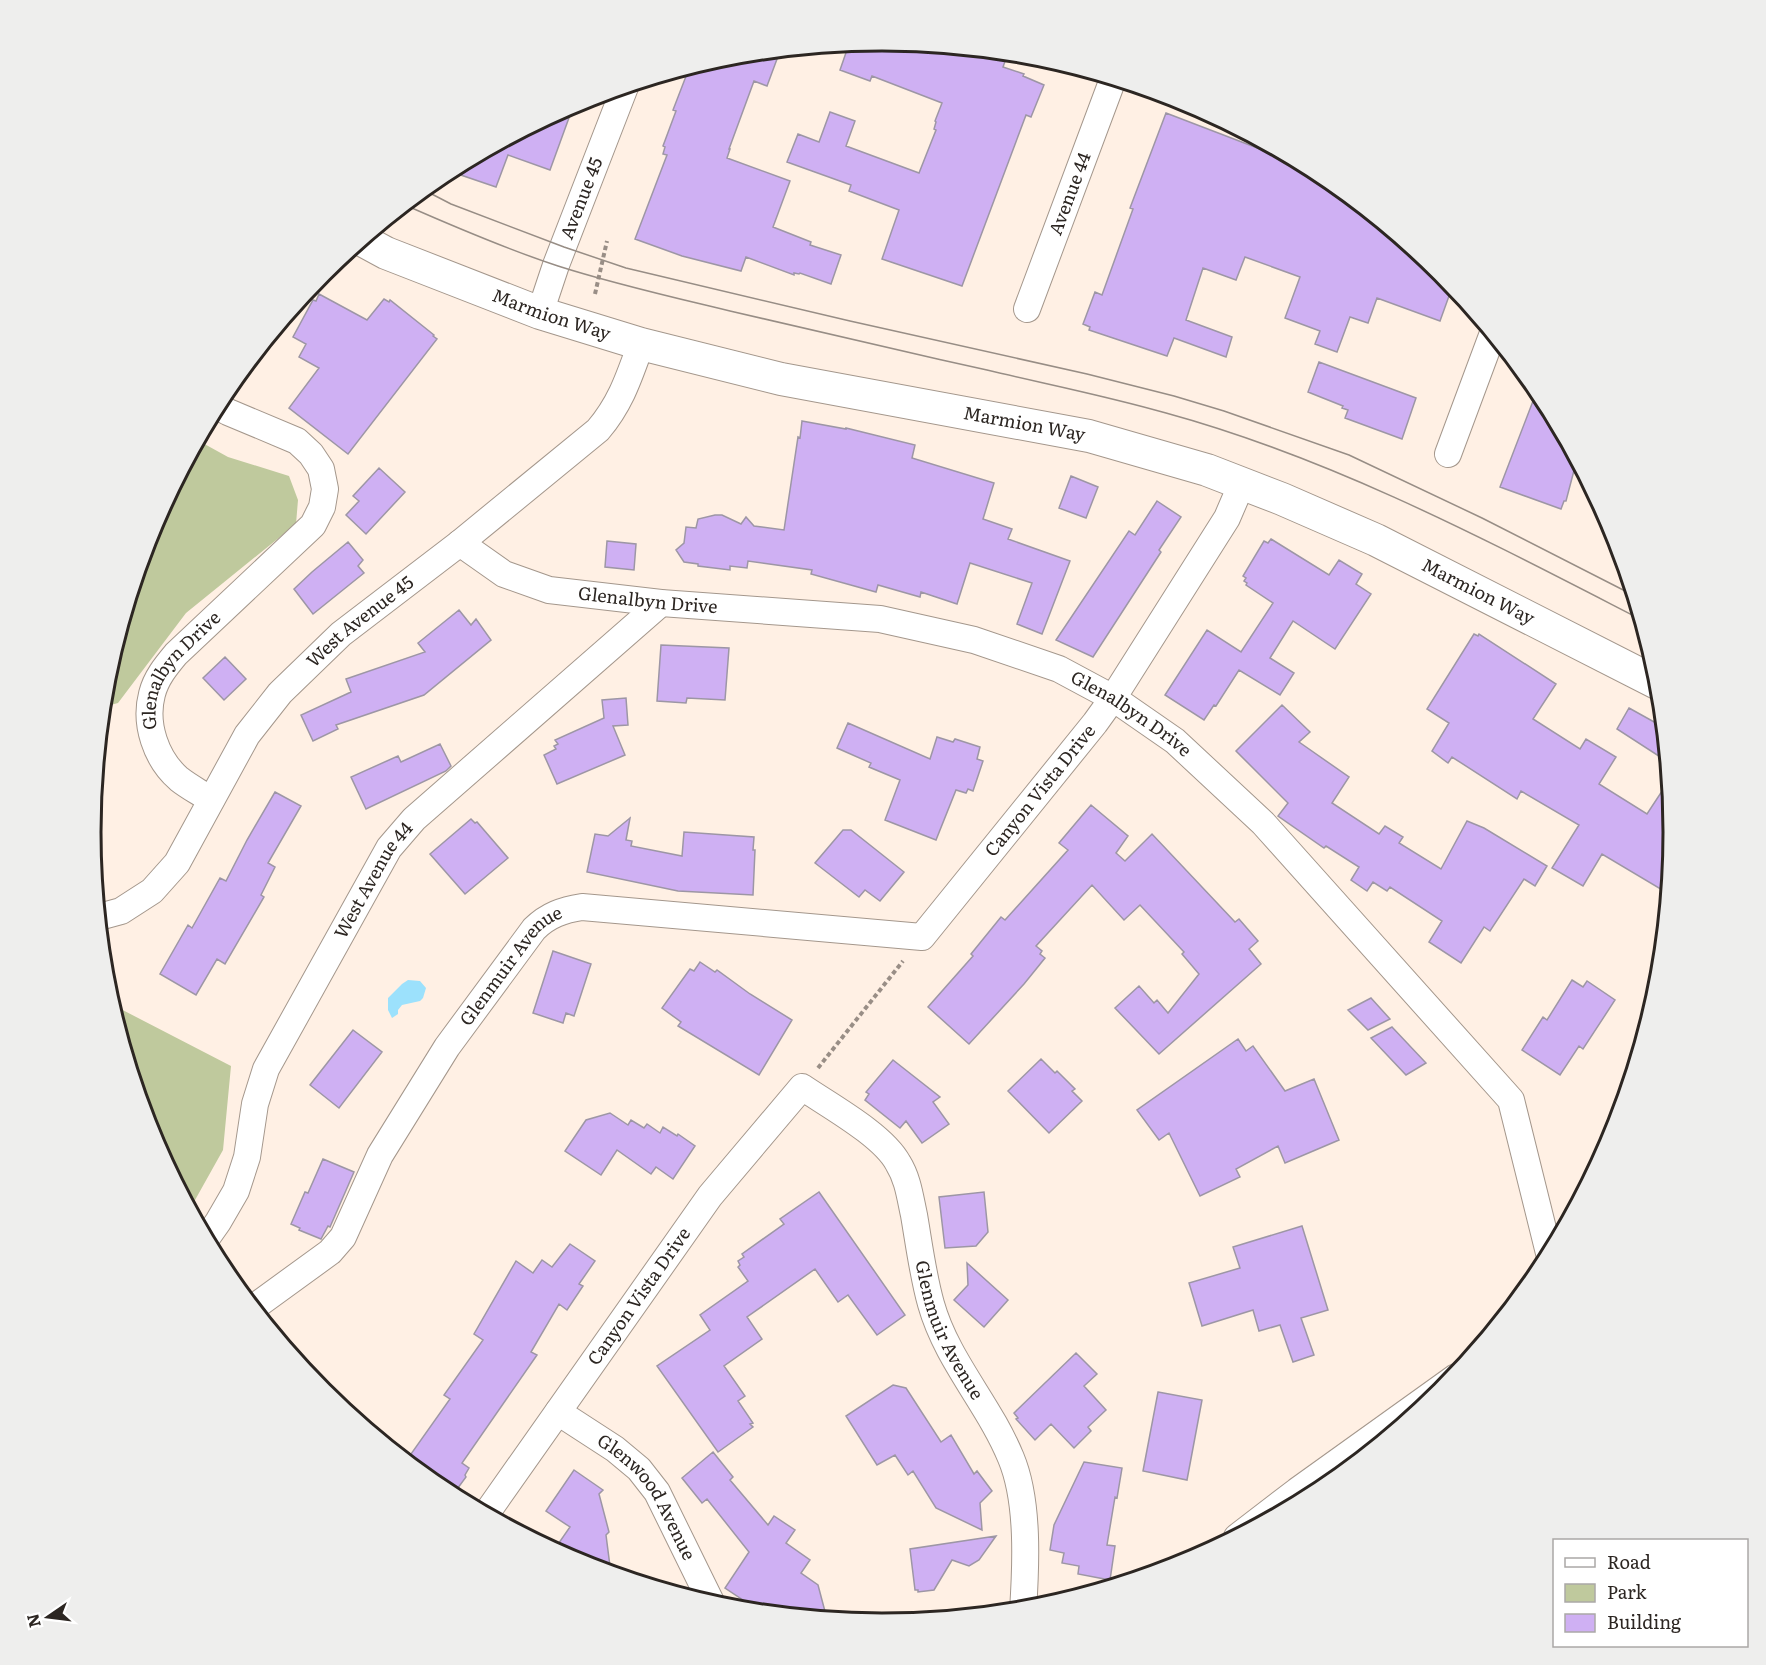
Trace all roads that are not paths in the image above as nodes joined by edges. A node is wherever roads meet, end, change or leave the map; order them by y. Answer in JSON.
{"nodes":[{"id":1,"x":1110,"y":85,"type":"edge"},
{"id":2,"x":623,"y":95,"type":"edge"},
{"id":3,"x":369,"y":244,"type":"edge"},
{"id":4,"x":1027,"y":309,"type":"dead end"},
{"id":5,"x":540,"y":313,"type":"junction"},
{"id":6,"x":1490,"y":341,"type":"edge"},
{"id":7,"x":641,"y":344,"type":"junction"},
{"id":8,"x":225,"y":410,"type":"edge"},
{"id":9,"x":1448,"y":454,"type":"dead end"},
{"id":10,"x":1242,"y":483,"type":"junction"},
{"id":11,"x":460,"y":543,"type":"junction"},
{"id":12,"x":661,"y":603,"type":"junction"},
{"id":13,"x":1649,"y":680,"type":"edge"},
{"id":14,"x":1113,"y":698,"type":"junction"},
{"id":15,"x":211,"y":800,"type":"junction"},
{"id":16,"x":106,"y":915,"type":"edge"},
{"id":17,"x":922,"y":937,"type":"joint"},
{"id":18,"x":802,"y":1087,"type":"joint"},
{"id":19,"x":211,"y":1232,"type":"edge"},
{"id":20,"x":1550,"y":1239,"type":"edge"},
{"id":21,"x":260,"y":1303,"type":"edge"},
{"id":22,"x":558,"y":1412,"type":"junction"},
{"id":23,"x":1405,"y":1414,"type":"edge"},
{"id":24,"x":490,"y":1508,"type":"edge"},
{"id":25,"x":1272,"y":1510,"type":"edge"},
{"id":26,"x":705,"y":1593,"type":"edge"},
{"id":27,"x":1024,"y":1601,"type":"edge"}],
"edges":[{"from":1,"to":4,"type":"street","name":"Avenue 44"},
{"from":2,"to":5,"type":"street","name":"Avenue 45"},
{"from":3,"to":5,"type":"street","name":"Marmion Way"},
{"from":5,"to":7,"type":"street","name":"Marmion Way"},
{"from":6,"to":9,"type":"street"},
{"from":7,"to":10,"type":"street","name":"Marmion Way"},
{"from":7,"to":11,"type":"street","name":"West Avenue 45"},
{"from":8,"to":15,"type":"street","name":"Glenalbyn Drive"},
{"from":10,"to":13,"type":"street","name":"Marmion Way"},
{"from":10,"to":14,"type":"street","name":"Canyon Vista Drive"},
{"from":11,"to":12,"type":"street","name":"Glenalbyn Drive"},
{"from":11,"to":15,"type":"street","name":"West Avenue 45"},
{"from":12,"to":14,"type":"street","name":"Glenalbyn Drive"},
{"from":12,"to":19,"type":"street","name":"West Avenue 44"},
{"from":14,"to":17,"type":"street","name":"Canyon Vista Drive"},
{"from":14,"to":20,"type":"street","name":"Glenalbyn Drive"},
{"from":15,"to":16,"type":"street","name":"West Avenue 45"},
{"from":17,"to":21,"type":"street","name":"Glenmuir Avenue"},
{"from":18,"to":22,"type":"street","name":"Canyon Vista Drive"},
{"from":18,"to":27,"type":"street","name":"Glenmuir Avenue"},
{"from":22,"to":24,"type":"street","name":"Canyon Vista Drive"},
{"from":22,"to":26,"type":"street","name":"Glenwood Avenue"},
{"from":23,"to":25,"type":"street"}]}
